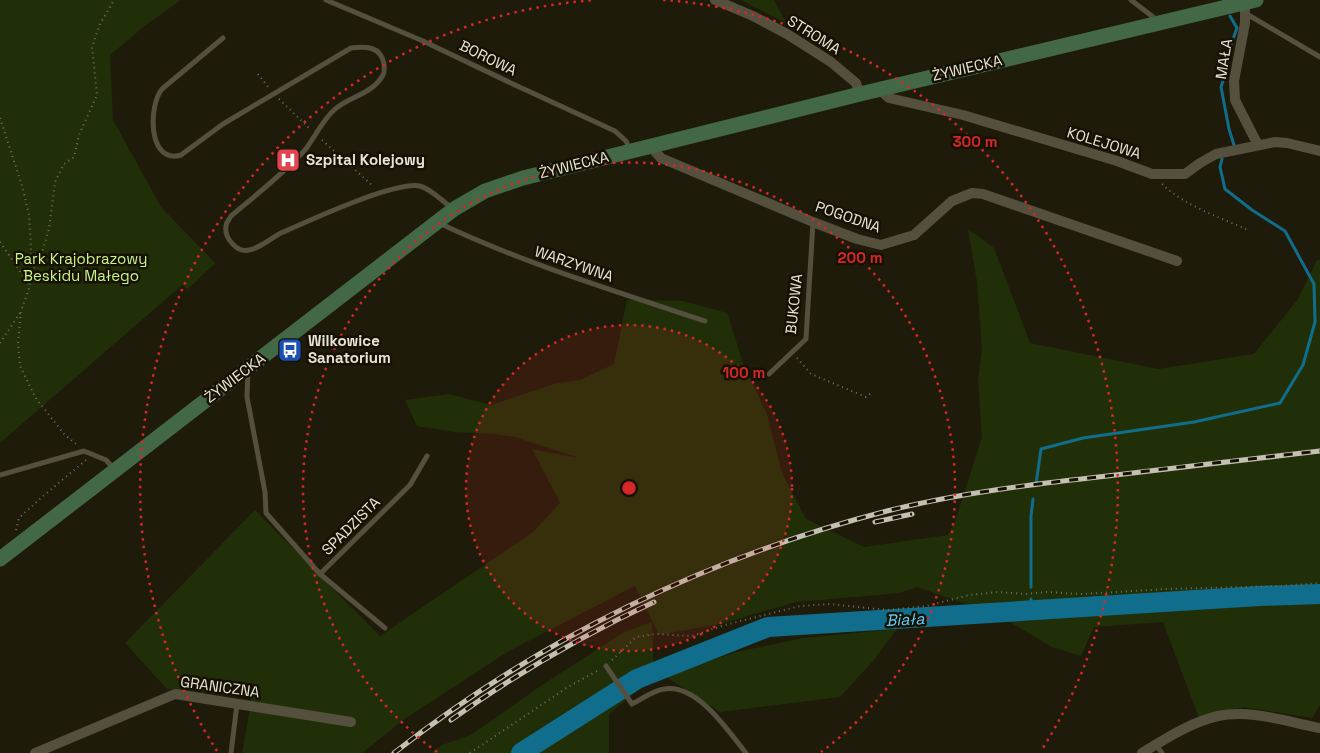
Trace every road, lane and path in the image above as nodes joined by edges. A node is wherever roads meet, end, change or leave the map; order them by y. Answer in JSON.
{"nodes":[{"id":1,"x":114,"y":0,"type":"edge"},
{"id":2,"x":326,"y":0,"type":"edge"},
{"id":3,"x":715,"y":0,"type":"edge"},
{"id":4,"x":1131,"y":0,"type":"edge"},
{"id":5,"x":1248,"y":4,"type":"edge"},
{"id":6,"x":1160,"y":22,"type":"junction"},
{"id":7,"x":223,"y":38,"type":"dead end"},
{"id":8,"x":1320,"y":58,"type":"edge"},
{"id":9,"x":258,"y":74,"type":"dead end"},
{"id":10,"x":879,"y":89,"type":"junction"},
{"id":11,"x":274,"y":94,"type":"junction"},
{"id":12,"x":860,"y":94,"type":"junction"},
{"id":13,"x":0,"y":118,"type":"edge"},
{"id":14,"x":316,"y":134,"type":"junction"},
{"id":15,"x":324,"y":142,"type":"dead end"},
{"id":16,"x":1258,"y":145,"type":"junction"},
{"id":17,"x":650,"y":146,"type":"junction"},
{"id":18,"x":630,"y":151,"type":"junction"},
{"id":19,"x":1320,"y":151,"type":"edge"},
{"id":20,"x":1152,"y":174,"type":"junction"},
{"id":21,"x":374,"y":187,"type":"dead end"},
{"id":22,"x":454,"y":209,"type":"junction"},
{"id":23,"x":438,"y":222,"type":"junction"},
{"id":24,"x":813,"y":222,"type":"junction"},
{"id":25,"x":1248,"y":230,"type":"dead end"},
{"id":26,"x":0,"y":242,"type":"edge"},
{"id":27,"x":1177,"y":261,"type":"dead end"},
{"id":28,"x":30,"y":274,"type":"junction"},
{"id":29,"x":30,"y":286,"type":"junction"},
{"id":30,"x":21,"y":311,"type":"junction"},
{"id":31,"x":704,"y":321,"type":"dead end"},
{"id":32,"x":0,"y":344,"type":"edge"},
{"id":33,"x":792,"y":353,"type":"junction"},
{"id":34,"x":248,"y":368,"type":"junction"},
{"id":35,"x":769,"y":374,"type":"dead end"},
{"id":36,"x":871,"y":393,"type":"dead end"},
{"id":37,"x":84,"y":451,"type":"junction"},
{"id":38,"x":93,"y":454,"type":"junction"},
{"id":39,"x":426,"y":456,"type":"dead end"},
{"id":40,"x":115,"y":470,"type":"junction"},
{"id":41,"x":0,"y":476,"type":"edge"},
{"id":42,"x":22,"y":542,"type":"junction"},
{"id":43,"x":0,"y":559,"type":"edge"},
{"id":44,"x":320,"y":574,"type":"junction"},
{"id":45,"x":1320,"y":583,"type":"edge"},
{"id":46,"x":385,"y":628,"type":"dead end"},
{"id":47,"x":606,"y":666,"type":"junction"},
{"id":48,"x":237,"y":704,"type":"junction"},
{"id":49,"x":351,"y":722,"type":"dead end"},
{"id":50,"x":1320,"y":728,"type":"edge"},
{"id":51,"x":1159,"y":749,"type":"edge"},
{"id":52,"x":35,"y":753,"type":"edge"},
{"id":53,"x":231,"y":753,"type":"edge"},
{"id":54,"x":470,"y":753,"type":"edge"},
{"id":55,"x":746,"y":753,"type":"edge"},
{"id":56,"x":1142,"y":753,"type":"edge"}],
"edges":[{"from":1,"to":28,"type":"path"},
{"from":2,"to":18,"type":"lane","name":"BOROWA"},
{"from":3,"to":12,"type":"street","name":"STROMA"},
{"from":4,"to":6,"type":"lane"},
{"from":5,"to":6,"type":"main road","name":"ŻYWIECKA"},
{"from":5,"to":8,"type":"lane"},
{"from":5,"to":16,"type":"street","name":"MAŁA"},
{"from":6,"to":10,"type":"main road","name":"ŻYWIECKA"},
{"from":7,"to":11,"type":"lane"},
{"from":9,"to":11,"type":"path"},
{"from":10,"to":12,"type":"main road","name":"ŻYWIECKA"},
{"from":10,"to":20,"type":"street","name":"KOLEJOWA"},
{"from":11,"to":14,"type":"path"},
{"from":11,"to":14,"type":"lane"},
{"from":12,"to":17,"type":"main road","name":"ŻYWIECKA"},
{"from":13,"to":28,"type":"path"},
{"from":14,"to":22,"type":"lane"},
{"from":15,"to":21,"type":"path"},
{"from":16,"to":19,"type":"street","name":"KOLEJOWA"},
{"from":16,"to":20,"type":"street","name":"KOLEJOWA"},
{"from":17,"to":18,"type":"main road","name":"ŻYWIECKA"},
{"from":17,"to":24,"type":"street","name":"POGODNA"},
{"from":18,"to":22,"type":"main road","name":"ŻYWIECKA"},
{"from":20,"to":25,"type":"path"},
{"from":22,"to":23,"type":"main road","name":"ŻYWIECKA"},
{"from":23,"to":31,"type":"lane","name":"WARZYWNA"},
{"from":23,"to":34,"type":"main road","name":"ŻYWIECKA"},
{"from":24,"to":27,"type":"street","name":"POGODNA"},
{"from":24,"to":33,"type":"lane","name":"BUKOWA"},
{"from":26,"to":29,"type":"path"},
{"from":28,"to":29,"type":"path"},
{"from":29,"to":30,"type":"path"},
{"from":30,"to":32,"type":"path"},
{"from":30,"to":37,"type":"path"},
{"from":33,"to":35,"type":"lane","name":"BUKOWA"},
{"from":33,"to":36,"type":"path"},
{"from":34,"to":40,"type":"main road","name":"ŻYWIECKA"},
{"from":34,"to":44,"type":"lane","name":"SPADZISTA"},
{"from":37,"to":38,"type":"lane"},
{"from":37,"to":41,"type":"lane"},
{"from":38,"to":40,"type":"lane"},
{"from":38,"to":42,"type":"path"},
{"from":39,"to":44,"type":"lane","name":"SPADZISTA"},
{"from":40,"to":42,"type":"main road","name":"ŻYWIECKA"},
{"from":42,"to":43,"type":"main road","name":"ŻYWIECKA"},
{"from":44,"to":46,"type":"lane"},
{"from":45,"to":47,"type":"path"},
{"from":47,"to":54,"type":"path"},
{"from":47,"to":55,"type":"lane"},
{"from":48,"to":49,"type":"street","name":"GRANICZNA"},
{"from":48,"to":52,"type":"street","name":"GRANICZNA"},
{"from":48,"to":53,"type":"lane"},
{"from":50,"to":51,"type":"street"},
{"from":51,"to":56,"type":"street"}]}
